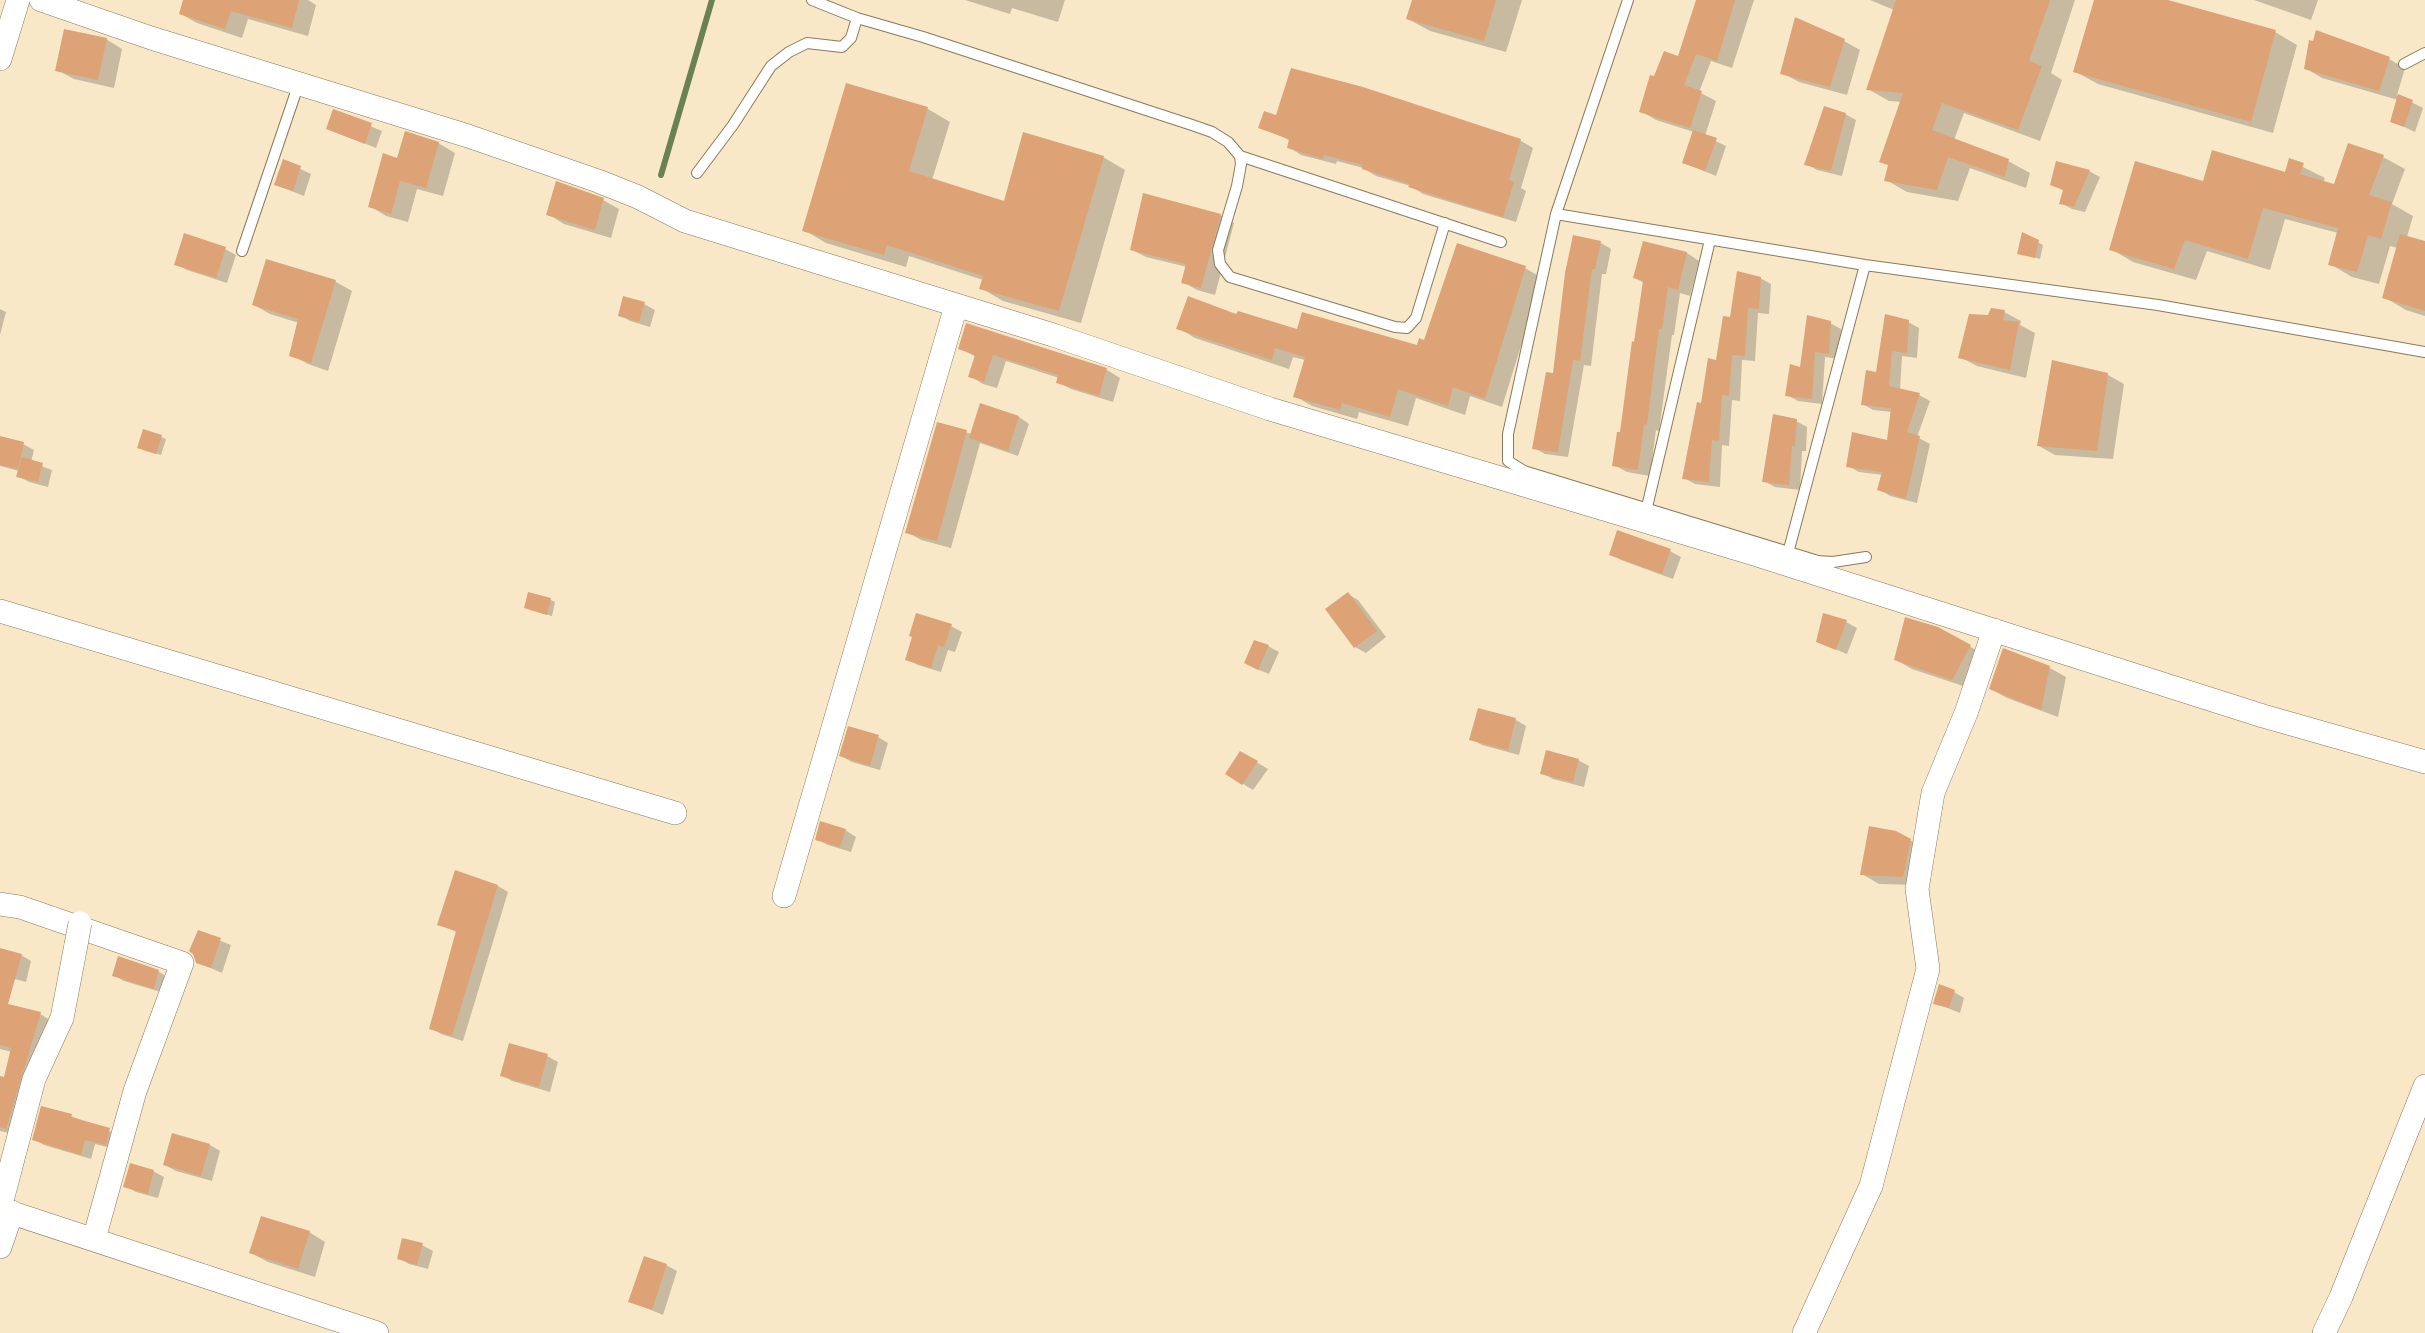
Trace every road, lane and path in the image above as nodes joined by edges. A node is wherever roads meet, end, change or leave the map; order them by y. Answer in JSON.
{"nodes":[{"id":1,"x":18,"y":0,"type":"edge"},
{"id":2,"x":41,"y":0,"type":"edge"},
{"id":3,"x":812,"y":0,"type":"edge"},
{"id":4,"x":1628,"y":0,"type":"edge"},
{"id":5,"x":857,"y":18,"type":"junction"},
{"id":6,"x":2425,"y":52,"type":"edge"},
{"id":7,"x":0,"y":59,"type":"edge"},
{"id":8,"x":2404,"y":64,"type":"dead end"},
{"id":9,"x":299,"y":83,"type":"junction"},
{"id":10,"x":1240,"y":156,"type":"junction"},
{"id":11,"x":697,"y":173,"type":"dead end"},
{"id":12,"x":1556,"y":214,"type":"junction"},
{"id":13,"x":1445,"y":223,"type":"junction"},
{"id":14,"x":1710,"y":240,"type":"junction"},
{"id":15,"x":1501,"y":242,"type":"dead end"},
{"id":16,"x":243,"y":250,"type":"dead end"},
{"id":17,"x":1866,"y":265,"type":"junction"},
{"id":18,"x":956,"y":306,"type":"junction"},
{"id":19,"x":2425,"y":352,"type":"edge"},
{"id":20,"x":1647,"y":507,"type":"junction"},
{"id":21,"x":1788,"y":553,"type":"junction"},
{"id":22,"x":1866,"y":557,"type":"dead end"},
{"id":23,"x":0,"y":611,"type":"edge"},
{"id":24,"x":1994,"y":630,"type":"junction"},
{"id":25,"x":2425,"y":762,"type":"edge"},
{"id":26,"x":675,"y":813,"type":"dead end"},
{"id":27,"x":784,"y":896,"type":"dead end"},
{"id":28,"x":0,"y":904,"type":"edge"},
{"id":29,"x":78,"y":934,"type":"dead end"},
{"id":30,"x":2425,"y":1086,"type":"edge"},
{"id":31,"x":4,"y":1210,"type":"edge"},
{"id":32,"x":94,"y":1239,"type":"junction"},
{"id":33,"x":0,"y":1247,"type":"edge"},
{"id":34,"x":324,"y":1324,"type":"edge"},
{"id":35,"x":377,"y":1333,"type":"edge"},
{"id":36,"x":1804,"y":1333,"type":"edge"},
{"id":37,"x":2323,"y":1333,"type":"edge"}],
"edges":[{"from":1,"to":7,"type":"street"},
{"from":2,"to":9,"type":"street"},
{"from":3,"to":5,"type":"lane"},
{"from":4,"to":12,"type":"lane"},
{"from":5,"to":10,"type":"lane"},
{"from":5,"to":11,"type":"lane"},
{"from":6,"to":8,"type":"lane"},
{"from":9,"to":16,"type":"lane"},
{"from":9,"to":18,"type":"street"},
{"from":10,"to":13,"type":"lane"},
{"from":10,"to":13,"type":"lane"},
{"from":12,"to":14,"type":"lane"},
{"from":12,"to":20,"type":"lane"},
{"from":13,"to":15,"type":"lane"},
{"from":14,"to":17,"type":"lane"},
{"from":14,"to":20,"type":"lane"},
{"from":17,"to":19,"type":"lane"},
{"from":17,"to":21,"type":"lane"},
{"from":18,"to":24,"type":"street"},
{"from":18,"to":27,"type":"street"},
{"from":20,"to":21,"type":"lane"},
{"from":21,"to":22,"type":"lane"},
{"from":23,"to":26,"type":"street"},
{"from":24,"to":25,"type":"street"},
{"from":24,"to":36,"type":"street"},
{"from":28,"to":32,"type":"street"},
{"from":29,"to":31,"type":"street"},
{"from":30,"to":37,"type":"street"},
{"from":31,"to":32,"type":"street"},
{"from":31,"to":33,"type":"street"},
{"from":32,"to":34,"type":"street"},
{"from":34,"to":35,"type":"street"}]}
